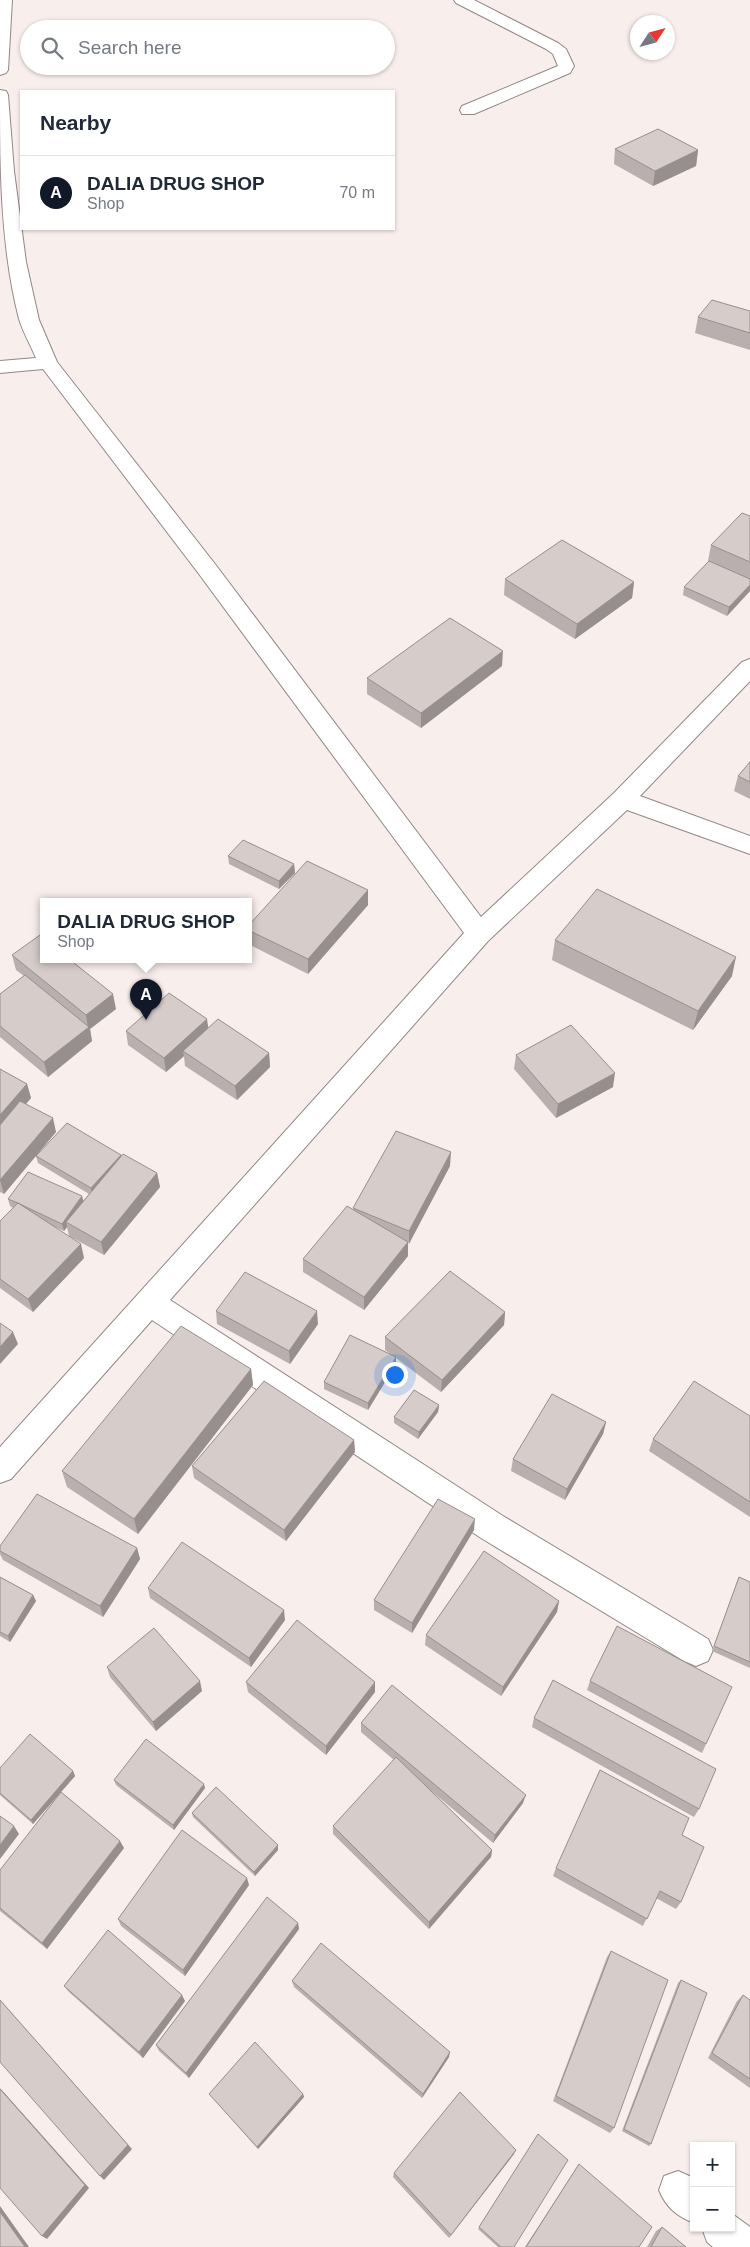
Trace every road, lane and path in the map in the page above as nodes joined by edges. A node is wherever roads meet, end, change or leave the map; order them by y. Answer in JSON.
{"nodes":[{"id":1,"x":4,"y":0,"type":"edge"},
{"id":2,"x":462,"y":0,"type":"edge"},
{"id":3,"x":0,"y":70,"type":"edge"},
{"id":4,"x":0,"y":95,"type":"edge"},
{"id":5,"x":468,"y":110,"type":"dead end"},
{"id":6,"x":1,"y":146,"type":"edge"},
{"id":7,"x":48,"y":363,"type":"junction"},
{"id":8,"x":0,"y":366,"type":"edge"},
{"id":9,"x":750,"y":667,"type":"edge"},
{"id":10,"x":623,"y":799,"type":"junction"},
{"id":11,"x":750,"y":845,"type":"edge"},
{"id":12,"x":479,"y":934,"type":"junction"},
{"id":13,"x":150,"y":1303,"type":"junction"},
{"id":14,"x":0,"y":1469,"type":"edge"},
{"id":15,"x":696,"y":1650,"type":"dead end"},
{"id":16,"x":726,"y":2232,"type":"edge"},
{"id":17,"x":743,"y":2247,"type":"edge"}],
"edges":[{"from":1,"to":3,"type":"street"},
{"from":2,"to":5,"type":"street"},
{"from":4,"to":6,"type":"street"},
{"from":6,"to":7,"type":"street"},
{"from":7,"to":8,"type":"street"},
{"from":7,"to":12,"type":"street"},
{"from":9,"to":10,"type":"street"},
{"from":10,"to":11,"type":"street"},
{"from":10,"to":12,"type":"street"},
{"from":12,"to":13,"type":"street"},
{"from":13,"to":14,"type":"street"},
{"from":13,"to":15,"type":"street"},
{"from":16,"to":17,"type":"street"}]}
